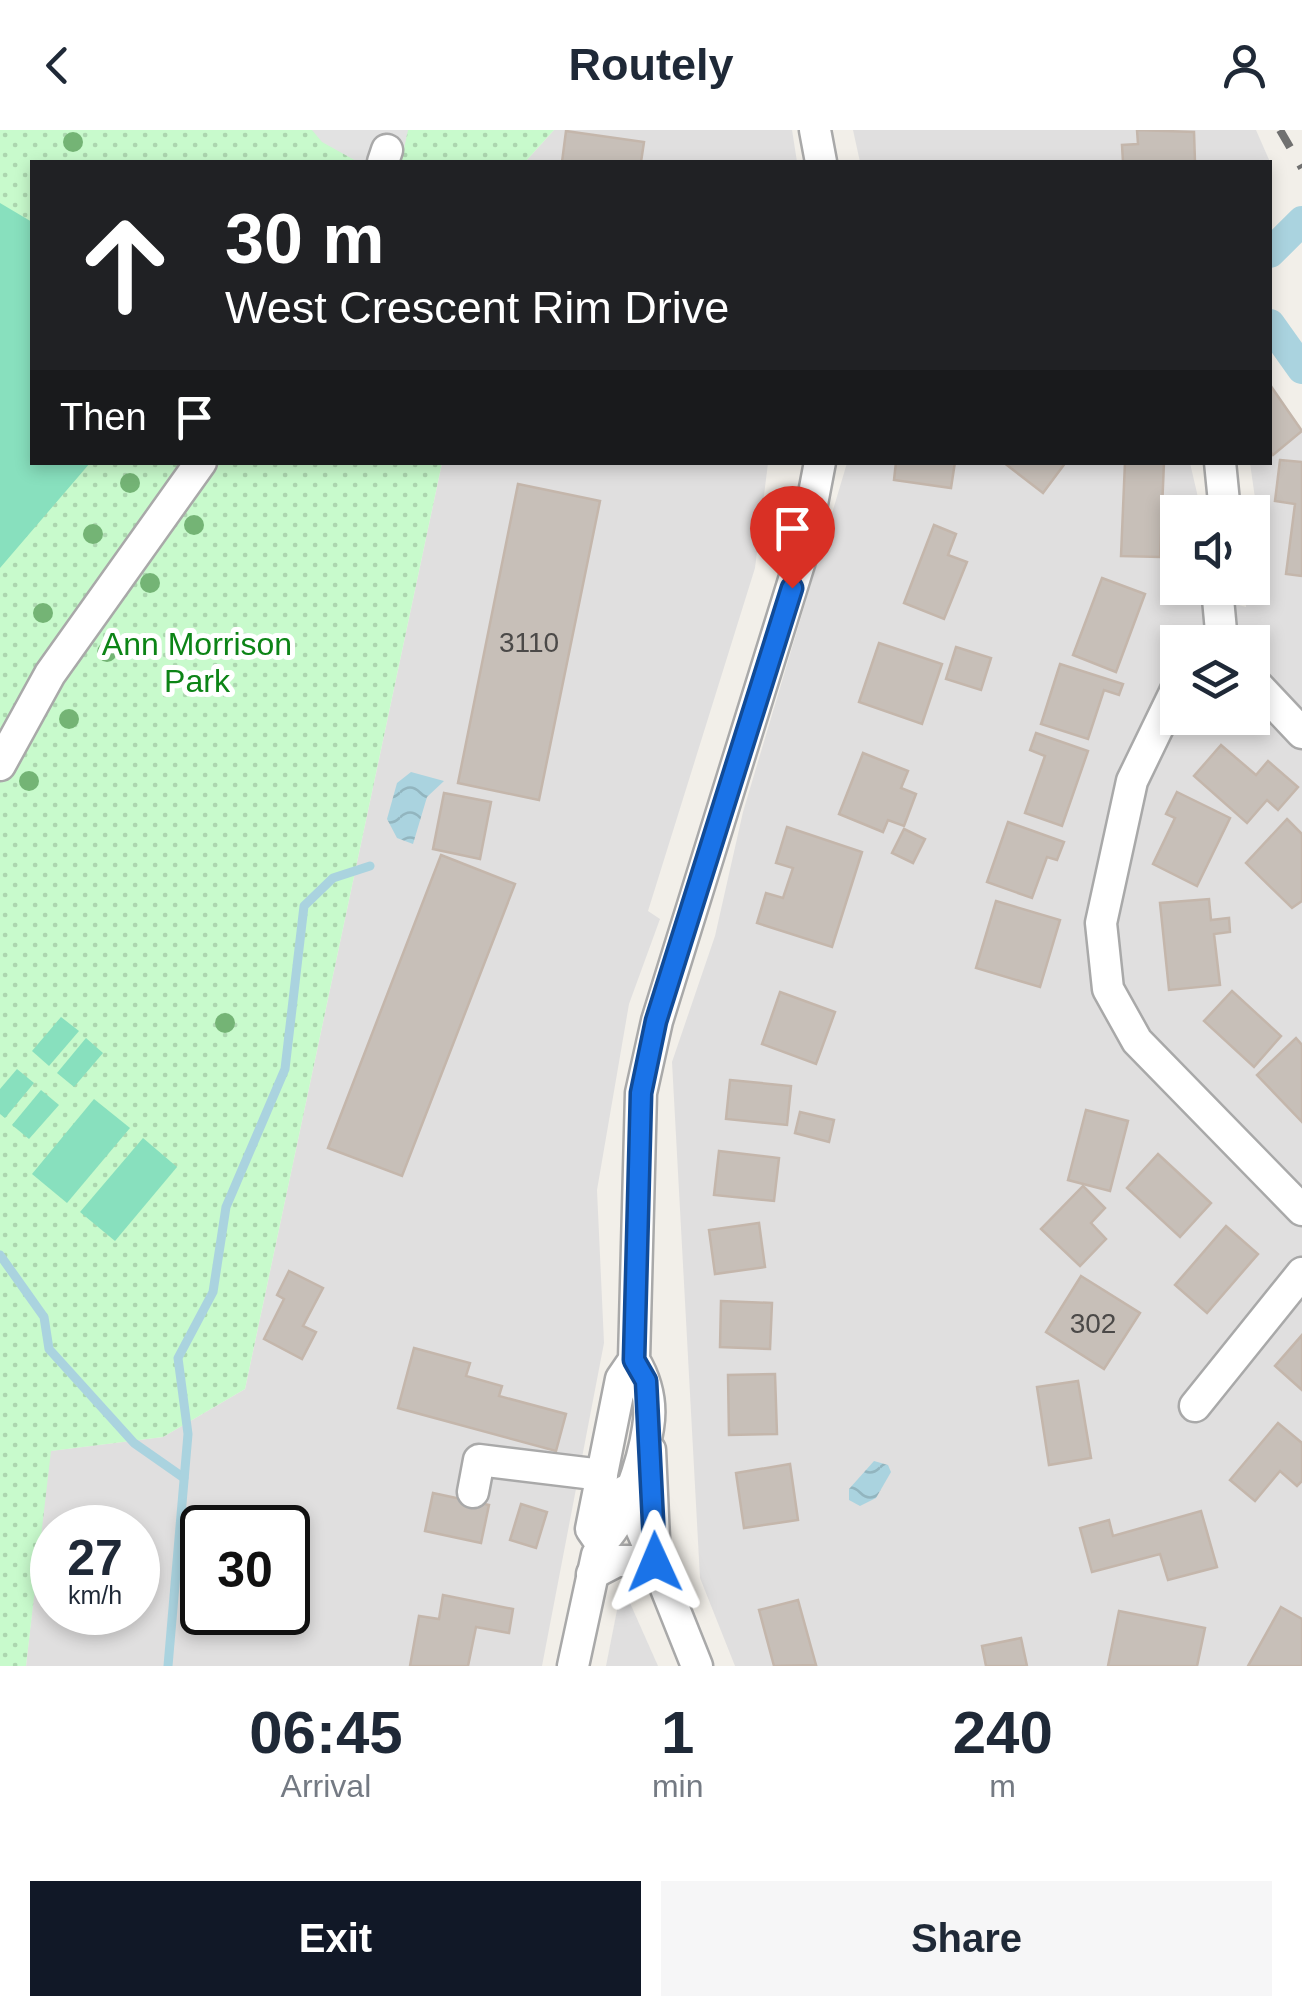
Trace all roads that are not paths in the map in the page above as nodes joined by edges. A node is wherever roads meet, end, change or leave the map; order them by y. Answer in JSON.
{"nodes":[{"id":1,"x":815,"y":130,"type":"edge"},
{"id":2,"x":821,"y":160,"type":"edge"},
{"id":3,"x":199,"y":465,"type":"edge"},
{"id":4,"x":819,"y":465,"type":"edge"},
{"id":5,"x":1220,"y":465,"type":"edge"},
{"id":6,"x":1223,"y":495,"type":"edge"},
{"id":7,"x":1270,"y":699,"type":"edge"},
{"id":8,"x":1160,"y":723,"type":"edge"},
{"id":9,"x":1302,"y":733,"type":"edge"},
{"id":10,"x":0,"y":764,"type":"edge"},
{"id":11,"x":1302,"y":1210,"type":"edge"},
{"id":12,"x":1302,"y":1273,"type":"edge"},
{"id":13,"x":634,"y":1360,"type":"junction"},
{"id":14,"x":1195,"y":1406,"type":"dead end"},
{"id":15,"x":649,"y":1426,"type":"junction"},
{"id":16,"x":610,"y":1434,"type":"junction"},
{"id":17,"x":602,"y":1475,"type":"junction"},
{"id":18,"x":472,"y":1492,"type":"dead end"},
{"id":19,"x":628,"y":1499,"type":"junction"},
{"id":20,"x":600,"y":1542,"type":"junction"},
{"id":21,"x":655,"y":1562,"type":"junction"},
{"id":22,"x":592,"y":1574,"type":"junction"},
{"id":23,"x":573,"y":1666,"type":"edge"},
{"id":24,"x":697,"y":1666,"type":"edge"}],
"edges":[{"from":1,"to":2,"type":"street"},
{"from":3,"to":10,"type":"street"},
{"from":4,"to":13,"type":"street"},
{"from":5,"to":6,"type":"street"},
{"from":7,"to":9,"type":"street"},
{"from":8,"to":11,"type":"street"},
{"from":12,"to":14,"type":"street"},
{"from":13,"to":15,"type":"street"},
{"from":13,"to":16,"type":"street"},
{"from":15,"to":19,"type":"street"},
{"from":15,"to":21,"type":"street"},
{"from":16,"to":17,"type":"street"},
{"from":16,"to":19,"type":"street"},
{"from":17,"to":18,"type":"street"},
{"from":17,"to":20,"type":"street"},
{"from":19,"to":20,"type":"street"},
{"from":19,"to":21,"type":"street"},
{"from":20,"to":22,"type":"street"},
{"from":21,"to":22,"type":"street"},
{"from":21,"to":24,"type":"street"},
{"from":22,"to":23,"type":"street"}]}
